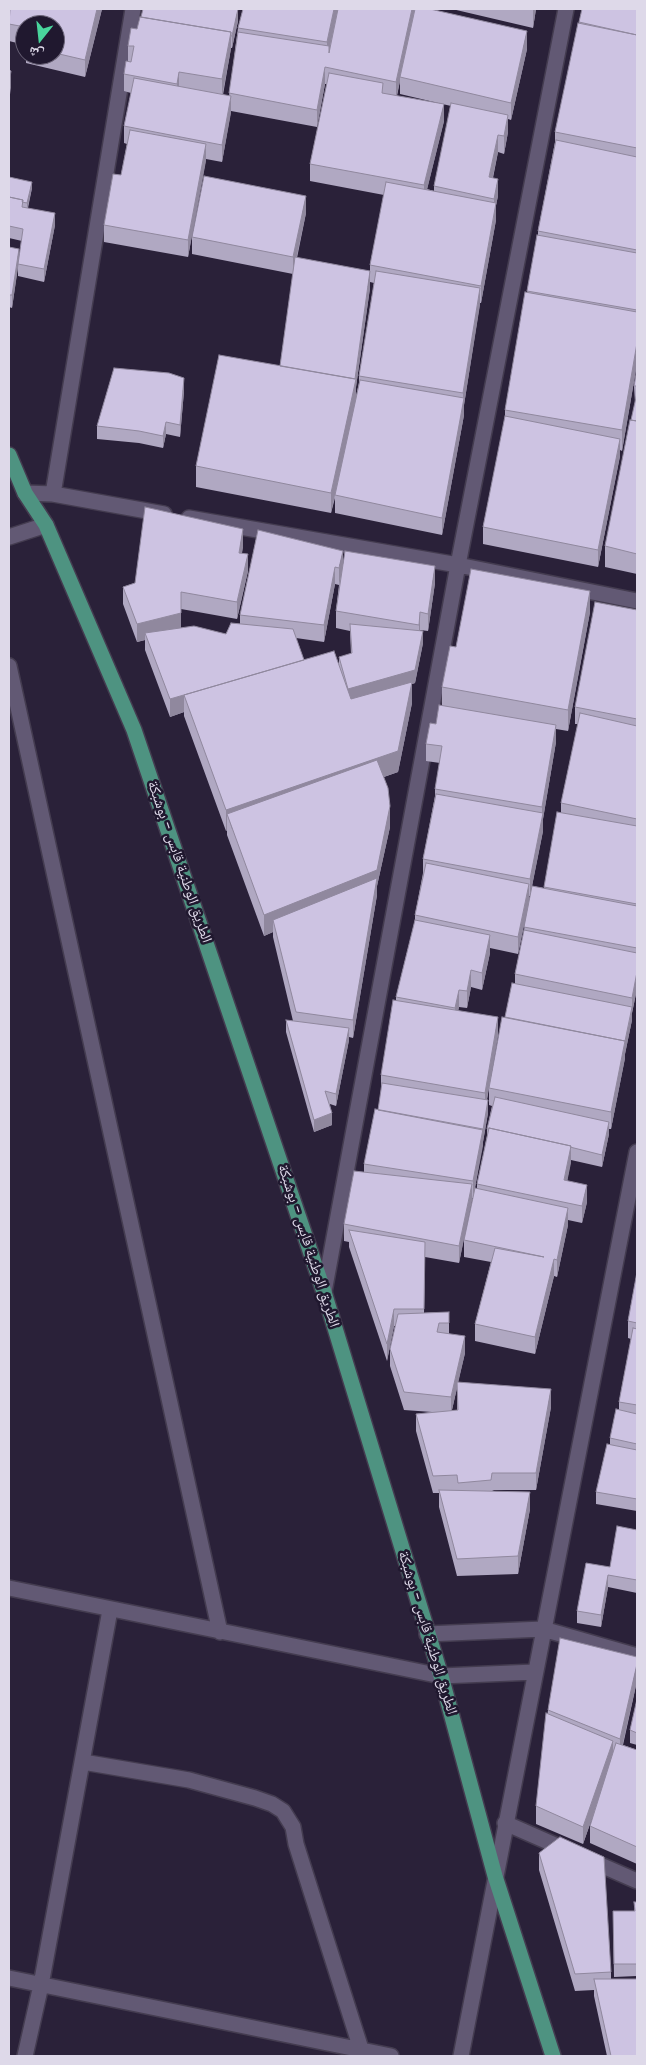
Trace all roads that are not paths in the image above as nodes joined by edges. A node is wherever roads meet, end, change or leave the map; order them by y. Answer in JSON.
{"nodes":[{"id":1,"x":133,"y":9,"type":"edge"},
{"id":2,"x":566,"y":9,"type":"edge"},
{"id":3,"x":10,"y":460,"type":"edge"},
{"id":4,"x":25,"y":493,"type":"junction"},
{"id":5,"x":53,"y":494,"type":"junction"},
{"id":6,"x":46,"y":525,"type":"junction"},
{"id":7,"x":9,"y":537,"type":"edge"},
{"id":8,"x":458,"y":565,"type":"junction"},
{"id":9,"x":637,"y":601,"type":"edge"},
{"id":10,"x":9,"y":666,"type":"edge"},
{"id":11,"x":637,"y":1152,"type":"edge"},
{"id":12,"x":324,"y":1292,"type":"junction"},
{"id":13,"x":9,"y":1588,"type":"edge"},
{"id":14,"x":110,"y":1610,"type":"junction"},
{"id":15,"x":543,"y":1629,"type":"junction"},
{"id":16,"x":220,"y":1632,"type":"junction"},
{"id":17,"x":427,"y":1634,"type":"junction"},
{"id":18,"x":637,"y":1656,"type":"edge"},
{"id":19,"x":535,"y":1672,"type":"junction"},
{"id":20,"x":441,"y":1676,"type":"junction"},
{"id":21,"x":83,"y":1762,"type":"junction"},
{"id":22,"x":505,"y":1823,"type":"junction"},
{"id":23,"x":495,"y":1876,"type":"junction"},
{"id":24,"x":637,"y":1881,"type":"edge"},
{"id":25,"x":9,"y":1978,"type":"edge"},
{"id":26,"x":41,"y":1985,"type":"junction"},
{"id":27,"x":361,"y":2050,"type":"junction"},
{"id":28,"x":25,"y":2056,"type":"edge"},
{"id":29,"x":391,"y":2056,"type":"edge"},
{"id":30,"x":461,"y":2056,"type":"edge"},
{"id":31,"x":553,"y":2056,"type":"edge"}],
"edges":[{"from":1,"to":5,"type":"street"},
{"from":2,"to":8,"type":"street"},
{"from":3,"to":4,"type":"main road","name":"الطريق الوطنية قابس - بوشبكة"},
{"from":4,"to":5,"type":"street"},
{"from":4,"to":6,"type":"main road","name":"الطريق الوطنية قابس - بوشبكة"},
{"from":5,"to":8,"type":"street"},
{"from":6,"to":7,"type":"street"},
{"from":6,"to":12,"type":"main road","name":"الطريق الوطنية قابس - بوشبكة"},
{"from":8,"to":9,"type":"street"},
{"from":8,"to":12,"type":"street"},
{"from":10,"to":16,"type":"street"},
{"from":11,"to":15,"type":"street"},
{"from":12,"to":17,"type":"main road","name":"الطريق الوطنية قابس - بوشبكة"},
{"from":13,"to":14,"type":"street"},
{"from":14,"to":16,"type":"street"},
{"from":14,"to":21,"type":"street"},
{"from":15,"to":17,"type":"street"},
{"from":15,"to":18,"type":"street"},
{"from":15,"to":19,"type":"street"},
{"from":16,"to":20,"type":"street"},
{"from":17,"to":20,"type":"main road","name":"الطريق الوطنية قابس - بوشبكة"},
{"from":19,"to":20,"type":"street"},
{"from":19,"to":22,"type":"street"},
{"from":20,"to":23,"type":"main road","name":"الطريق الوطنية قابس - بوشبكة"},
{"from":21,"to":26,"type":"street"},
{"from":21,"to":27,"type":"street"},
{"from":22,"to":23,"type":"street"},
{"from":22,"to":24,"type":"street"},
{"from":23,"to":30,"type":"street"},
{"from":23,"to":31,"type":"main road","name":"الطريق الوطنية قابس - بوشبكة"},
{"from":25,"to":26,"type":"street"},
{"from":26,"to":27,"type":"street"},
{"from":26,"to":28,"type":"street"},
{"from":27,"to":29,"type":"street"}]}
